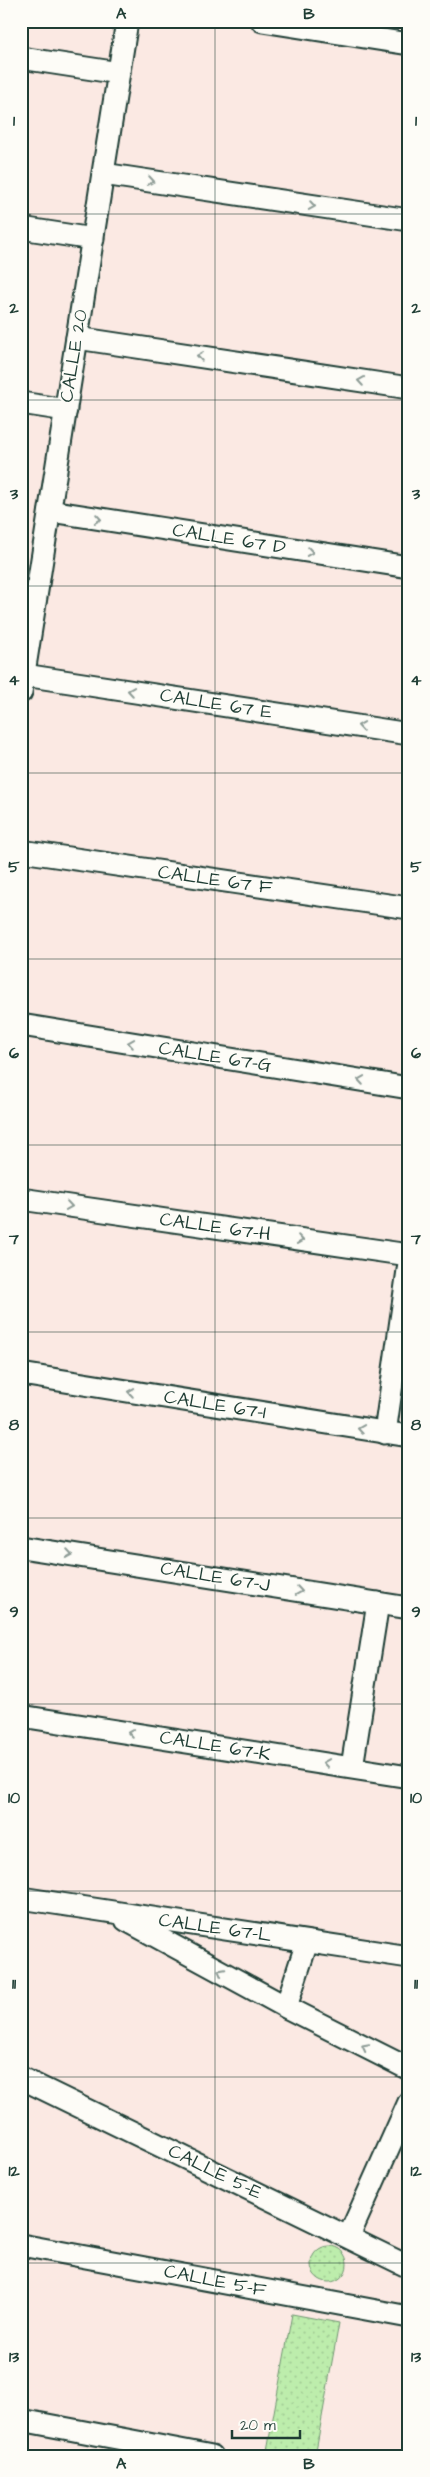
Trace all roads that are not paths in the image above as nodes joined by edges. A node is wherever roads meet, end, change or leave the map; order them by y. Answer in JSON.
{"nodes":[{"id":1,"x":127,"y":21,"type":"edge"},
{"id":2,"x":262,"y":21,"type":"edge"},
{"id":3,"x":409,"y":44,"type":"edge"},
{"id":4,"x":21,"y":58,"type":"edge"},
{"id":5,"x":119,"y":73,"type":"junction"},
{"id":6,"x":103,"y":174,"type":"junction"},
{"id":7,"x":409,"y":220,"type":"edge"},
{"id":8,"x":21,"y":228,"type":"edge"},
{"id":9,"x":93,"y":239,"type":"junction"},
{"id":10,"x":77,"y":338,"type":"junction"},
{"id":11,"x":409,"y":388,"type":"edge"},
{"id":12,"x":21,"y":403,"type":"edge"},
{"id":13,"x":66,"y":410,"type":"junction"},
{"id":14,"x":50,"y":511,"type":"junction"},
{"id":15,"x":409,"y":567,"type":"edge"},
{"id":16,"x":30,"y":579,"type":"edge"},
{"id":17,"x":23,"y":683,"type":"edge"},
{"id":18,"x":409,"y":734,"type":"edge"},
{"id":19,"x":21,"y":851,"type":"edge"},
{"id":20,"x":409,"y":908,"type":"edge"},
{"id":21,"x":21,"y":1025,"type":"edge"},
{"id":22,"x":409,"y":1088,"type":"edge"},
{"id":23,"x":21,"y":1199,"type":"edge"},
{"id":24,"x":409,"y":1255,"type":"edge"},
{"id":25,"x":409,"y":1263,"type":"edge"},
{"id":26,"x":21,"y":1374,"type":"edge"},
{"id":27,"x":385,"y":1433,"type":"junction"},
{"id":28,"x":409,"y":1436,"type":"edge"},
{"id":29,"x":21,"y":1546,"type":"edge"},
{"id":30,"x":378,"y":1603,"type":"junction"},
{"id":31,"x":409,"y":1608,"type":"edge"},
{"id":32,"x":21,"y":1716,"type":"edge"},
{"id":33,"x":352,"y":1767,"type":"junction"},
{"id":34,"x":409,"y":1777,"type":"edge"},
{"id":35,"x":21,"y":1898,"type":"edge"},
{"id":36,"x":113,"y":1913,"type":"junction"},
{"id":37,"x":307,"y":1942,"type":"junction"},
{"id":38,"x":409,"y":1957,"type":"edge"},
{"id":39,"x":286,"y":2007,"type":"junction"},
{"id":40,"x":409,"y":2069,"type":"edge"},
{"id":41,"x":21,"y":2078,"type":"edge"},
{"id":42,"x":409,"y":2102,"type":"edge"},
{"id":43,"x":349,"y":2236,"type":"junction"},
{"id":44,"x":21,"y":2245,"type":"edge"},
{"id":45,"x":409,"y":2267,"type":"edge"},
{"id":46,"x":409,"y":2318,"type":"edge"},
{"id":47,"x":21,"y":2420,"type":"edge"},
{"id":48,"x":212,"y":2456,"type":"edge"}],
"edges":[{"from":1,"to":5,"type":"street","name":"CALLE 20"},
{"from":2,"to":3,"type":"street"},
{"from":4,"to":5,"type":"street"},
{"from":5,"to":6,"type":"street","name":"CALLE 20"},
{"from":6,"to":7,"type":"street","one_way":true},
{"from":6,"to":9,"type":"street","name":"CALLE 20"},
{"from":8,"to":9,"type":"street"},
{"from":9,"to":10,"type":"street","name":"CALLE 20"},
{"from":11,"to":10,"type":"street","one_way":true},
{"from":10,"to":13,"type":"street","name":"CALLE 20"},
{"from":12,"to":13,"type":"street"},
{"from":13,"to":14,"type":"street","name":"CALLE 20"},
{"from":14,"to":15,"type":"street","name":"CALLE 67 D","one_way":true},
{"from":14,"to":16,"type":"street","name":"CALLE 20"},
{"from":16,"to":17,"type":"street","name":"CALLE 20"},
{"from":18,"to":17,"type":"street","name":"CALLE 67 E","one_way":true},
{"from":19,"to":20,"type":"street","name":"CALLE 67 F"},
{"from":22,"to":21,"type":"street","name":"CALLE 67-G","one_way":true},
{"from":23,"to":24,"type":"street","name":"CALLE 67-H","one_way":true},
{"from":25,"to":27,"type":"street"},
{"from":27,"to":26,"type":"street","name":"CALLE 67-I","one_way":true},
{"from":27,"to":28,"type":"street","name":"CALLE 67-I"},
{"from":29,"to":30,"type":"street","name":"CALLE 67-J","one_way":true},
{"from":30,"to":31,"type":"street","name":"CALLE 67-J"},
{"from":30,"to":33,"type":"street"},
{"from":33,"to":32,"type":"street","name":"CALLE 67-K","one_way":true},
{"from":33,"to":34,"type":"street","name":"CALLE 67-K"},
{"from":35,"to":36,"type":"street","name":"CALLE 67-L"},
{"from":36,"to":37,"type":"street","name":"CALLE 67-L"},
{"from":39,"to":36,"type":"street","one_way":true},
{"from":37,"to":38,"type":"street","name":"CALLE 67-L"},
{"from":37,"to":39,"type":"street"},
{"from":40,"to":39,"type":"street","one_way":true},
{"from":41,"to":43,"type":"street","name":"CALLE 5-E"},
{"from":42,"to":43,"type":"street"},
{"from":43,"to":45,"type":"street","name":"CALLE 5-E"},
{"from":44,"to":46,"type":"street","name":"CALLE 5-F"},
{"from":47,"to":48,"type":"street"}]}
